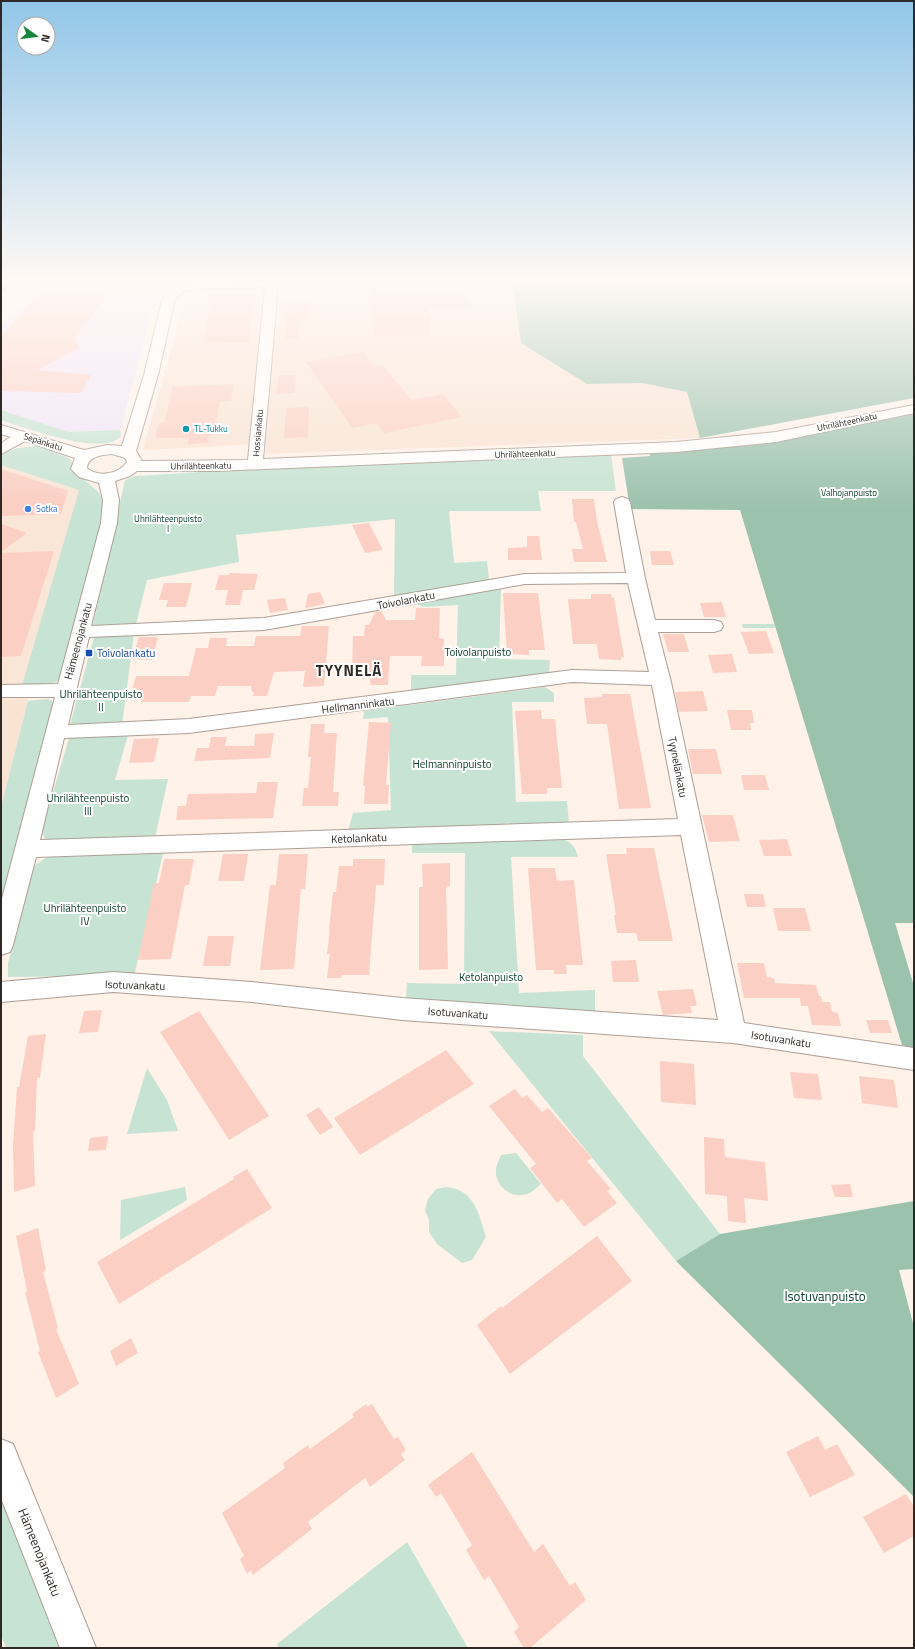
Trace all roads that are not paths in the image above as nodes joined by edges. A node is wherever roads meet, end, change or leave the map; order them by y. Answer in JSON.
{"nodes":[{"id":1,"x":155,"y":356,"type":"edge"},
{"id":2,"x":265,"y":356,"type":"edge"},
{"id":3,"x":914,"y":409,"type":"edge"},
{"id":4,"x":1,"y":429,"type":"edge"},
{"id":5,"x":23,"y":436,"type":"junction"},
{"id":6,"x":1,"y":449,"type":"edge"},
{"id":7,"x":86,"y":456,"type":"junction"},
{"id":8,"x":130,"y":459,"type":"junction"},
{"id":9,"x":255,"y":464,"type":"junction"},
{"id":10,"x":105,"y":478,"type":"junction"},
{"id":11,"x":622,"y":502,"type":"dead end"},
{"id":12,"x":636,"y":578,"type":"junction"},
{"id":13,"x":646,"y":626,"type":"junction"},
{"id":14,"x":714,"y":626,"type":"dead end"},
{"id":15,"x":80,"y":632,"type":"junction"},
{"id":16,"x":660,"y":679,"type":"junction"},
{"id":17,"x":65,"y":690,"type":"junction"},
{"id":18,"x":1,"y":691,"type":"edge"},
{"id":19,"x":56,"y":732,"type":"junction"},
{"id":20,"x":690,"y":827,"type":"junction"},
{"id":21,"x":27,"y":849,"type":"junction"},
{"id":22,"x":1,"y":945,"type":"edge"},
{"id":23,"x":1,"y":992,"type":"edge"},
{"id":24,"x":733,"y":1032,"type":"junction"},
{"id":25,"x":914,"y":1059,"type":"edge"},
{"id":26,"x":1,"y":1456,"type":"edge"},
{"id":27,"x":78,"y":1648,"type":"edge"}],
"edges":[{"from":1,"to":8,"type":"street"},
{"from":2,"to":9,"type":"street","name":"Hossiankatu"},
{"from":3,"to":9,"type":"street","name":"Uhrilähteenkatu"},
{"from":4,"to":5,"type":"street","name":"Sepänkatu"},
{"from":5,"to":6,"type":"street"},
{"from":5,"to":7,"type":"street","name":"Sepänkatu"},
{"from":7,"to":8,"type":"street","name":"Uhrilähteenkatu"},
{"from":7,"to":10,"type":"street"},
{"from":8,"to":9,"type":"street","name":"Uhrilähteenkatu"},
{"from":8,"to":10,"type":"street"},
{"from":10,"to":15,"type":"street","name":"Hämeenojankatu"},
{"from":11,"to":12,"type":"street","name":"Tyynelänkatu"},
{"from":12,"to":13,"type":"street","name":"Tyynelänkatu"},
{"from":12,"to":15,"type":"street","name":"Toivolankatu"},
{"from":13,"to":14,"type":"street"},
{"from":13,"to":16,"type":"street","name":"Tyynelänkatu"},
{"from":15,"to":17,"type":"street","name":"Hämeenojankatu"},
{"from":16,"to":19,"type":"street","name":"Hellmanninkatu"},
{"from":16,"to":20,"type":"street","name":"Tyynelänkatu"},
{"from":17,"to":18,"type":"street"},
{"from":17,"to":19,"type":"street","name":"Hämeenojankatu"},
{"from":19,"to":21,"type":"street","name":"Hämeenojankatu"},
{"from":20,"to":21,"type":"street","name":"Ketolankatu"},
{"from":20,"to":24,"type":"street","name":"Tyynelänkatu"},
{"from":21,"to":22,"type":"street","name":"Hämeenojankatu"},
{"from":23,"to":24,"type":"street","name":"Isotuvankatu"},
{"from":24,"to":25,"type":"street","name":"Isotuvankatu"},
{"from":26,"to":27,"type":"street","name":"Hämeenojankatu"}]}
